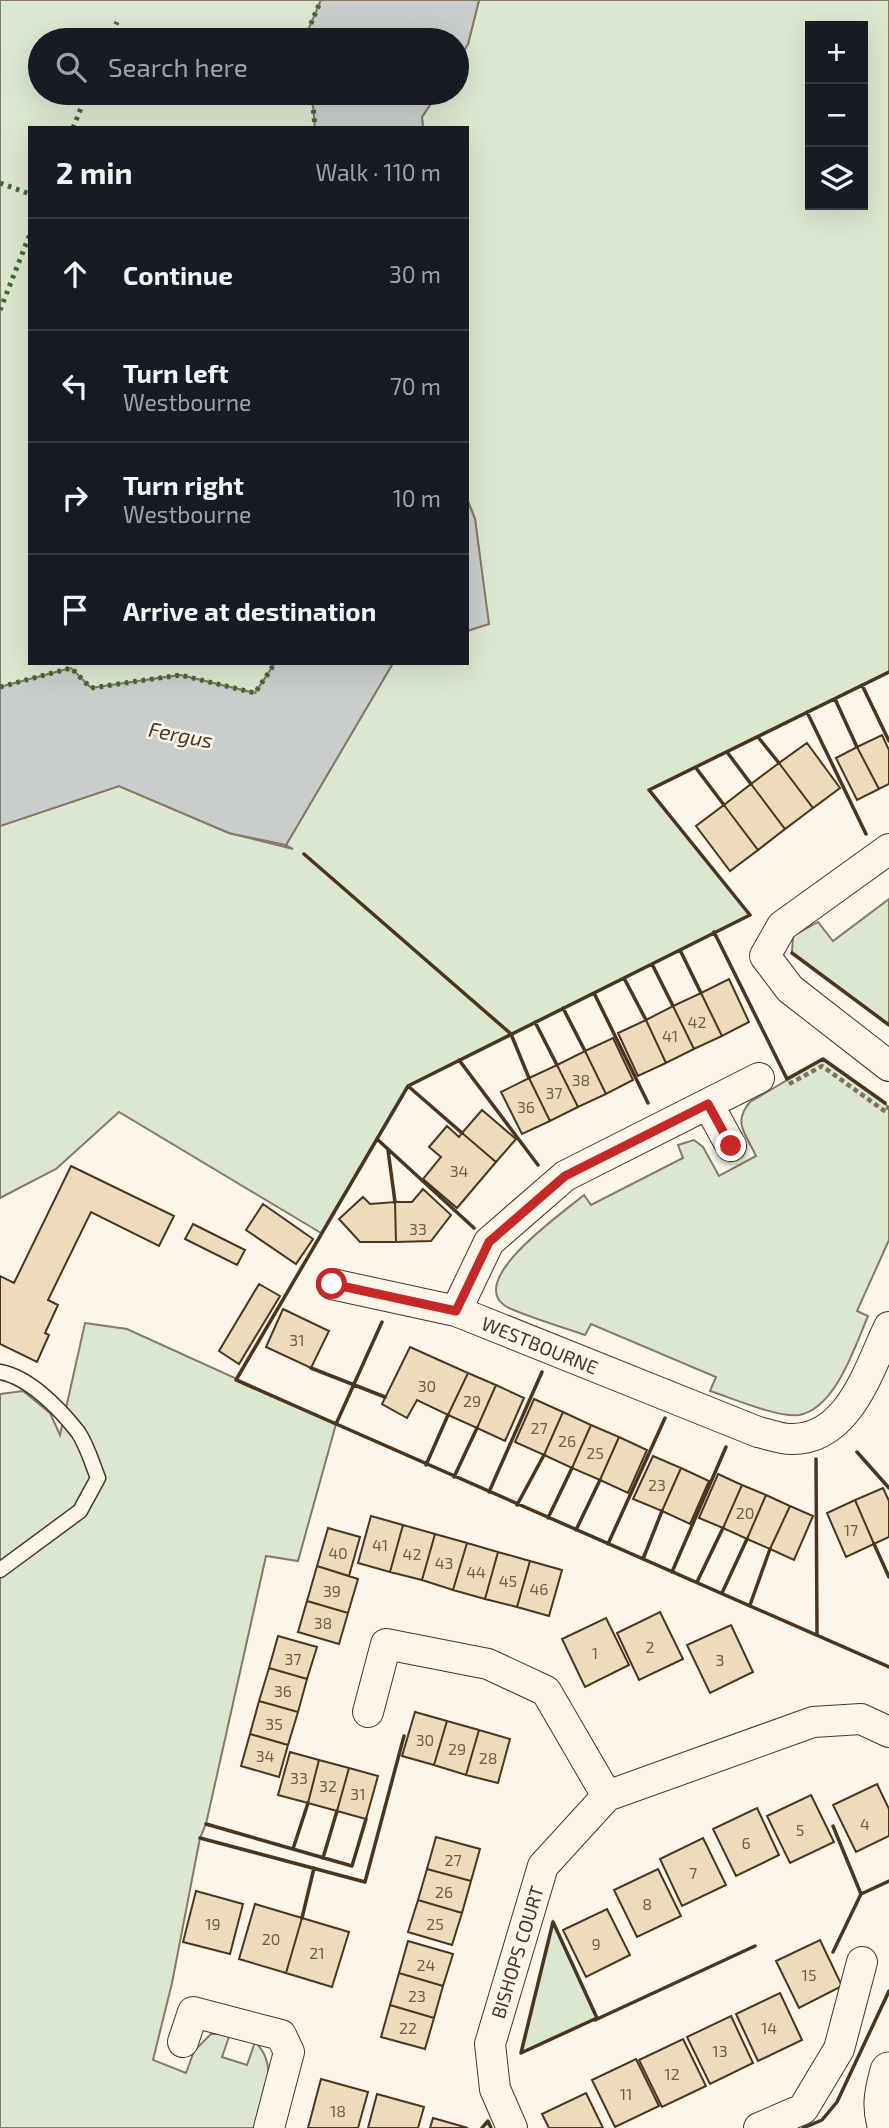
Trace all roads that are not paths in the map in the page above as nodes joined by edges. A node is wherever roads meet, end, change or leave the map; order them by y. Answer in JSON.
{"nodes":[{"id":1,"x":889,"y":849,"type":"edge"},
{"id":2,"x":889,"y":1066,"type":"edge"},
{"id":3,"x":759,"y":1078,"type":"road end"},
{"id":4,"x":708,"y":1104,"type":"junction"},
{"id":5,"x":731,"y":1146,"type":"dead end"},
{"id":6,"x":332,"y":1284,"type":"dead end"},
{"id":7,"x":456,"y":1311,"type":"junction"},
{"id":8,"x":889,"y":1326,"type":"edge"},
{"id":9,"x":0,"y":1372,"type":"edge"},
{"id":10,"x":0,"y":1570,"type":"edge"},
{"id":11,"x":368,"y":1712,"type":"dead end"},
{"id":12,"x":889,"y":1732,"type":"edge"},
{"id":13,"x":607,"y":1796,"type":"junction"},
{"id":14,"x":862,"y":1962,"type":"dead end"},
{"id":15,"x":183,"y":2042,"type":"dead end"},
{"id":16,"x":889,"y":2071,"type":"edge"},
{"id":17,"x":269,"y":2128,"type":"edge"},
{"id":18,"x":512,"y":2128,"type":"edge"},
{"id":19,"x":759,"y":2128,"type":"edge"},
{"id":20,"x":887,"y":2128,"type":"edge"}],
"edges":[{"from":1,"to":2,"type":"street"},
{"from":3,"to":4,"type":"street","name":"WESTBOURNE"},
{"from":4,"to":5,"type":"street"},
{"from":4,"to":7,"type":"street","name":"WESTBOURNE"},
{"from":6,"to":7,"type":"street"},
{"from":7,"to":8,"type":"street","name":"WESTBOURNE"},
{"from":9,"to":10,"type":"lane"},
{"from":11,"to":13,"type":"street"},
{"from":12,"to":13,"type":"street","name":"BISHOPS COURT"},
{"from":13,"to":18,"type":"street","name":"BISHOPS COURT"},
{"from":14,"to":19,"type":"street"},
{"from":15,"to":17,"type":"street"},
{"from":16,"to":20,"type":"street"}]}
